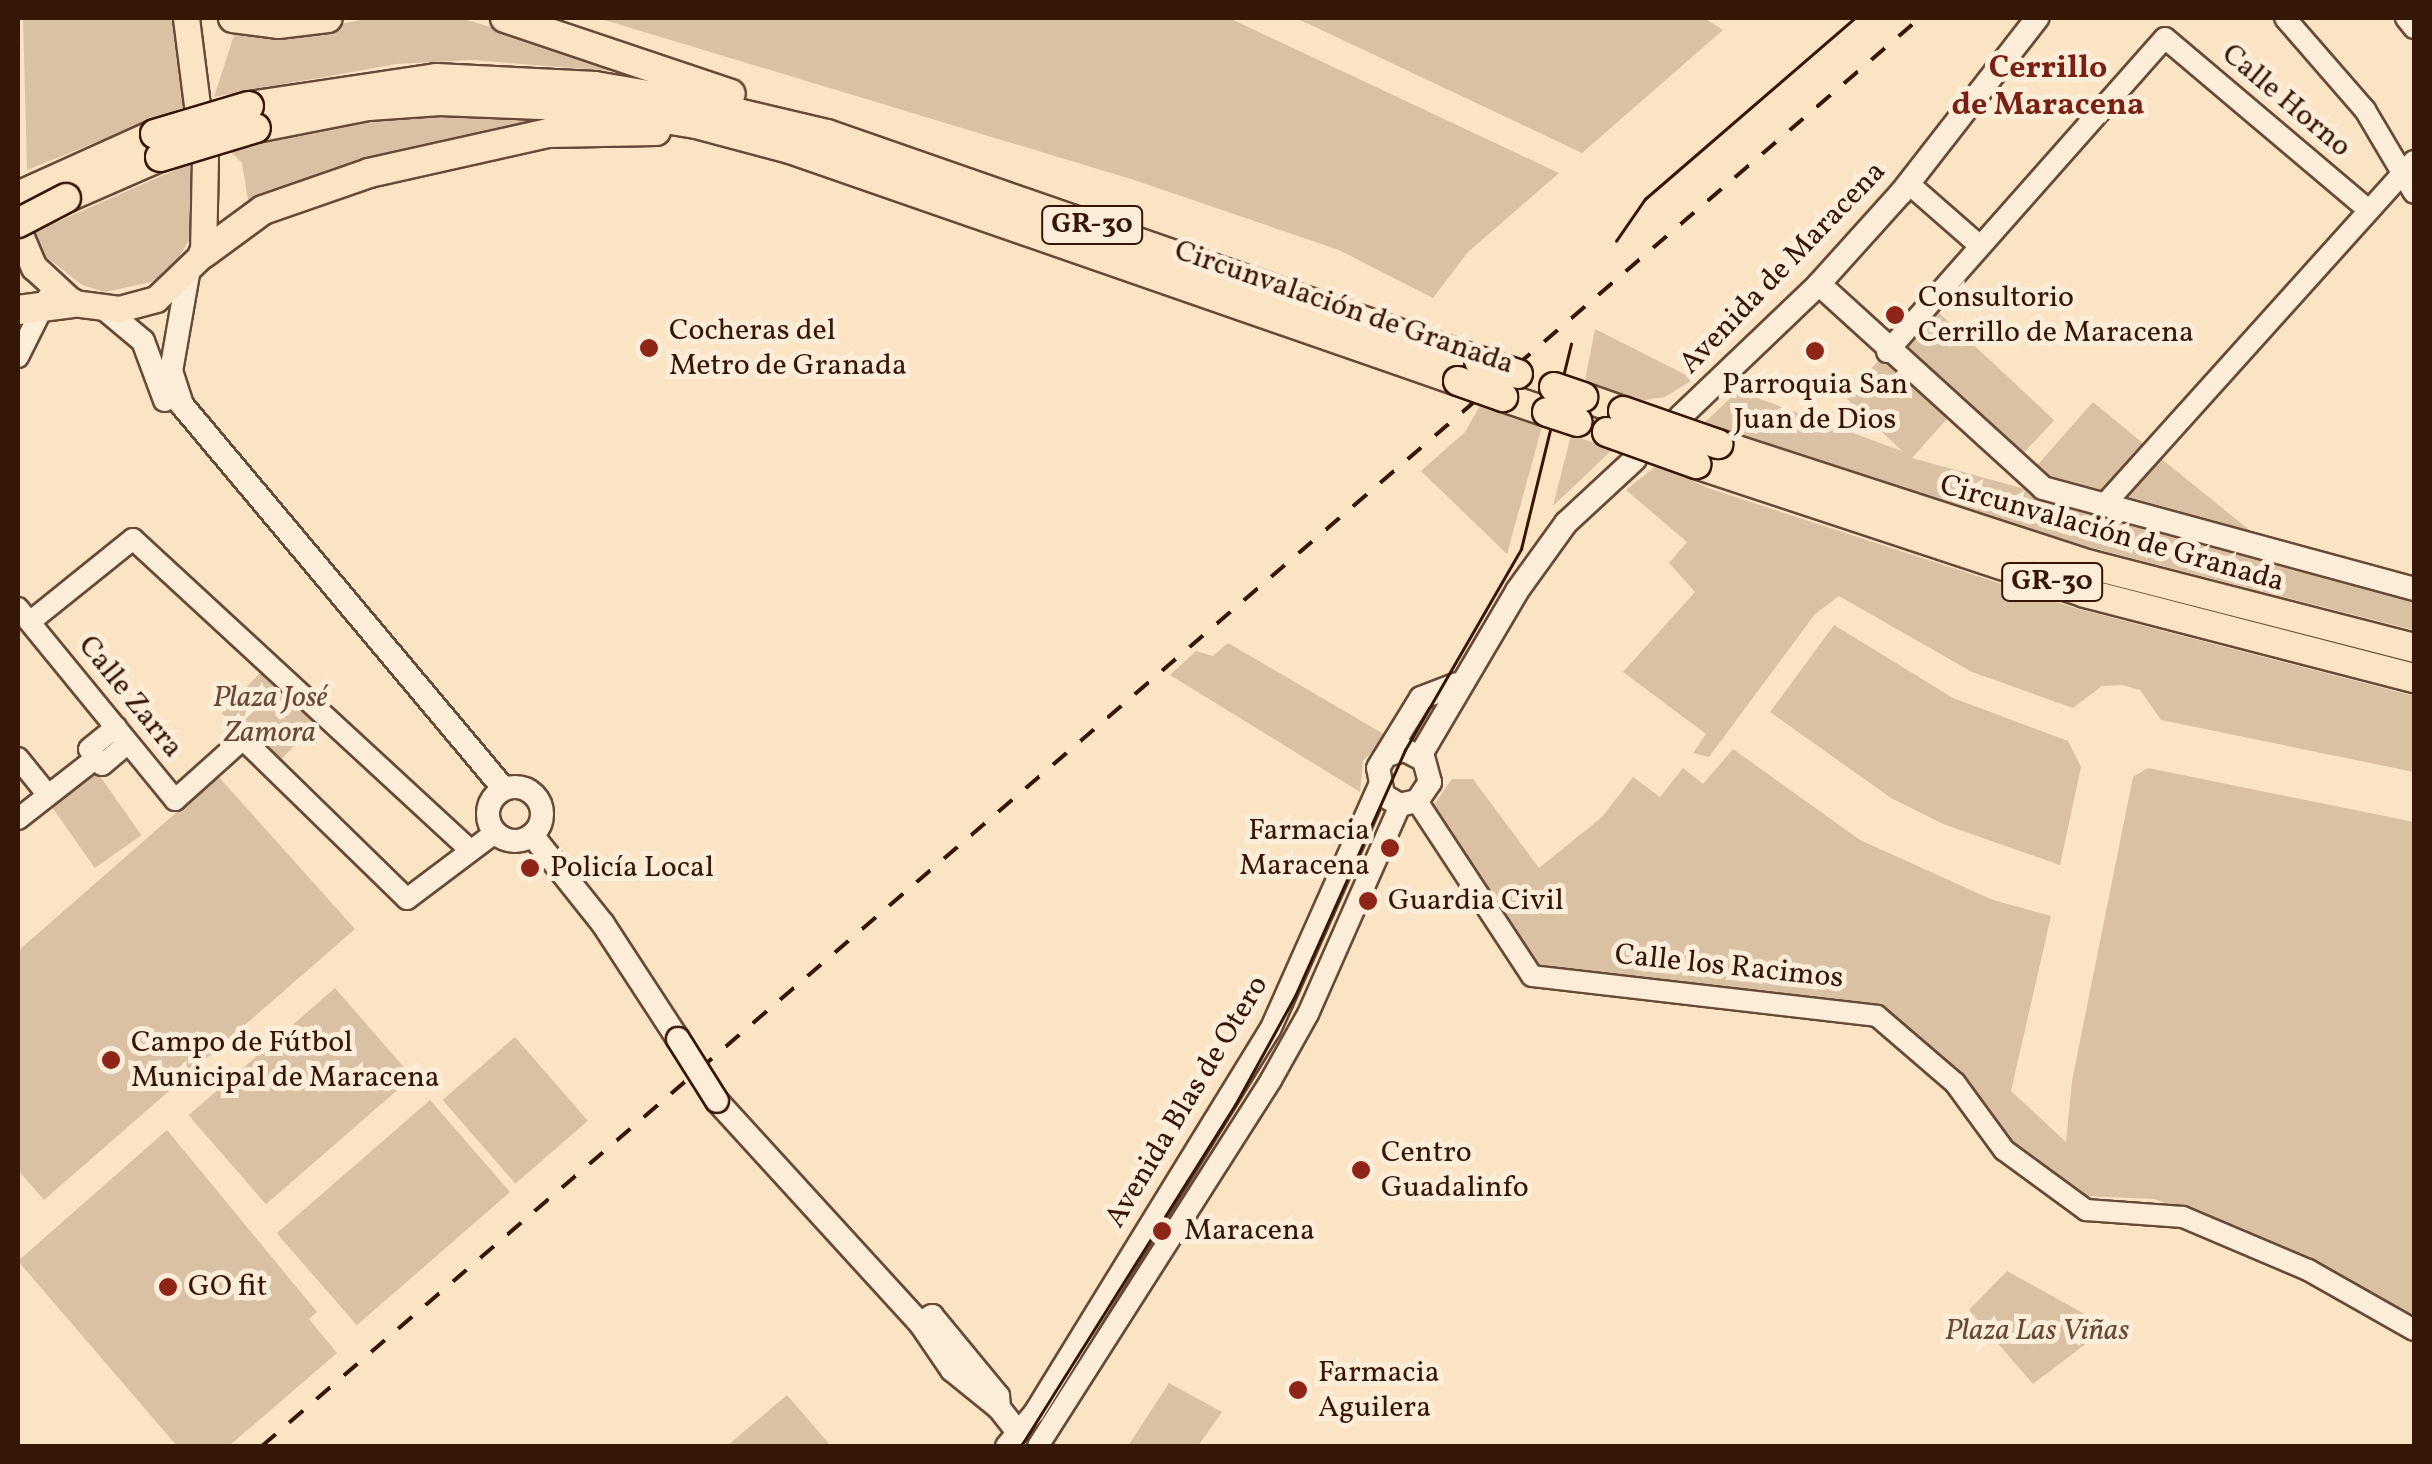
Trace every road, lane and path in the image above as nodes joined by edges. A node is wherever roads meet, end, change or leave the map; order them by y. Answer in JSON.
{"nodes":[{"id":1,"x":186,"y":18,"type":"edge"},
{"id":2,"x":233,"y":18,"type":"edge"},
{"id":3,"x":328,"y":18,"type":"edge"},
{"id":4,"x":505,"y":18,"type":"edge"},
{"id":5,"x":2038,"y":18,"type":"edge"},
{"id":6,"x":2285,"y":18,"type":"edge"},
{"id":7,"x":2406,"y":18,"type":"edge"},
{"id":8,"x":2414,"y":28,"type":"edge"},
{"id":9,"x":197,"y":105,"type":"dead end"},
{"id":10,"x":253,"y":117,"type":"junction"},
{"id":11,"x":787,"y":122,"type":"junction"},
{"id":12,"x":204,"y":158,"type":"dead end"},
{"id":13,"x":824,"y":161,"type":"junction"},
{"id":14,"x":2408,"y":166,"type":"edge"},
{"id":15,"x":1908,"y":183,"type":"junction"},
{"id":16,"x":62,"y":186,"type":"junction"},
{"id":17,"x":2414,"y":193,"type":"edge"},
{"id":18,"x":18,"y":196,"type":"edge"},
{"id":19,"x":2367,"y":209,"type":"junction"},
{"id":20,"x":19,"y":230,"type":"edge"},
{"id":21,"x":1980,"y":246,"type":"junction"},
{"id":22,"x":196,"y":264,"type":"junction"},
{"id":23,"x":1819,"y":284,"type":"junction"},
{"id":24,"x":55,"y":297,"type":"junction"},
{"id":25,"x":18,"y":310,"type":"edge"},
{"id":26,"x":106,"y":310,"type":"junction"},
{"id":27,"x":1391,"y":344,"type":"junction"},
{"id":28,"x":1887,"y":352,"type":"junction"},
{"id":29,"x":18,"y":357,"type":"edge"},
{"id":30,"x":1680,"y":417,"type":"dead end"},
{"id":31,"x":1615,"y":422,"type":"junction"},
{"id":32,"x":1634,"y":459,"type":"dead end"},
{"id":33,"x":2104,"y":505,"type":"junction"},
{"id":34,"x":2414,"y":590,"type":"edge"},
{"id":35,"x":24,"y":614,"type":"edge"},
{"id":36,"x":2414,"y":648,"type":"edge"},
{"id":37,"x":2414,"y":678,"type":"edge"},
{"id":38,"x":1457,"y":684,"type":"junction"},
{"id":39,"x":122,"y":735,"type":"junction"},
{"id":40,"x":1387,"y":755,"type":"junction"},
{"id":41,"x":1420,"y":756,"type":"junction"},
{"id":42,"x":18,"y":758,"type":"edge"},
{"id":43,"x":1378,"y":787,"type":"junction"},
{"id":44,"x":47,"y":794,"type":"junction"},
{"id":45,"x":498,"y":794,"type":"junction"},
{"id":46,"x":1408,"y":803,"type":"junction"},
{"id":47,"x":18,"y":819,"type":"edge"},
{"id":48,"x":496,"y":832,"type":"junction"},
{"id":49,"x":532,"y":835,"type":"junction"},
{"id":50,"x":468,"y":848,"type":"junction"},
{"id":51,"x":2414,"y":1330,"type":"edge"},
{"id":52,"x":1013,"y":1441,"type":"edge"},
{"id":53,"x":1037,"y":1446,"type":"edge"}],
"edges":[{"from":1,"to":9,"type":"main road"},
{"from":2,"to":3,"type":"highway"},
{"from":4,"to":11,"type":"highway"},
{"from":5,"to":15,"type":"main road","name":"Avenida de Maracena"},
{"from":6,"to":14,"type":"street"},
{"from":7,"to":8,"type":"street"},
{"from":10,"to":11,"type":"highway","name":"Circunvalación de Granada","number":"GR-30"},
{"from":10,"to":13,"type":"highway","name":"Circunvalación de Granada","number":"GR-30"},
{"from":10,"to":16,"type":"highway","name":"Circunvalación de Granada","number":"GR-30","bridge":true},
{"from":11,"to":27,"type":"highway","name":"Circunvalación de Granada","number":"GR-30"},
{"from":12,"to":22,"type":"main road"},
{"from":13,"to":22,"type":"highway"},
{"from":13,"to":27,"type":"highway","name":"Circunvalación de Granada","number":"GR-30"},
{"from":14,"to":17,"type":"street"},
{"from":14,"to":19,"type":"street"},
{"from":15,"to":21,"type":"street"},
{"from":15,"to":23,"type":"main road","name":"Avenida de Maracena"},
{"from":16,"to":18,"type":"highway","name":"Circunvalación de Granada","number":"GR-30"},
{"from":16,"to":20,"type":"highway","name":"Circunvalación de Granada","number":"GR-30","bridge":true},
{"from":19,"to":21,"type":"street","name":"Calle Horno"},
{"from":19,"to":33,"type":"street"},
{"from":20,"to":24,"type":"main road"},
{"from":21,"to":28,"type":"street"},
{"from":22,"to":26,"type":"main road"},
{"from":22,"to":45,"type":"main road"},
{"from":23,"to":28,"type":"main road"},
{"from":23,"to":30,"type":"main road","name":"Avenida de Maracena"},
{"from":24,"to":25,"type":"highway"},
{"from":24,"to":26,"type":"main road"},
{"from":24,"to":29,"type":"street"},
{"from":26,"to":45,"type":"main road"},
{"from":27,"to":31,"type":"highway","name":"Circunvalación de Granada","number":"GR-30","bridge":true},
{"from":28,"to":33,"type":"main road"},
{"from":31,"to":36,"type":"highway","name":"Circunvalación de Granada","number":"GR-30","bridge":true},
{"from":31,"to":37,"type":"highway","name":"Circunvalación de Granada","number":"GR-30","bridge":true},
{"from":32,"to":38,"type":"main road"},
{"from":33,"to":34,"type":"main road"},
{"from":35,"to":39,"type":"street","name":"Calle Zarra"},
{"from":35,"to":50,"type":"street"},
{"from":38,"to":40,"type":"main road"},
{"from":38,"to":41,"type":"main road"},
{"from":39,"to":44,"type":"street"},
{"from":39,"to":50,"type":"street","name":"Calle Zarra"},
{"from":40,"to":41,"type":"main road"},
{"from":40,"to":43,"type":"main road"},
{"from":41,"to":46,"type":"main road"},
{"from":42,"to":44,"type":"street"},
{"from":43,"to":46,"type":"main road"},
{"from":43,"to":52,"type":"street","name":"Avenida Blas de Otero"},
{"from":44,"to":47,"type":"street"},
{"from":45,"to":48,"type":"main road"},
{"from":45,"to":49,"type":"main road"},
{"from":46,"to":51,"type":"street","name":"Calle los Racimos"},
{"from":46,"to":53,"type":"street","name":"Avenida Blas de Otero"},
{"from":48,"to":49,"type":"main road"},
{"from":48,"to":50,"type":"street"},
{"from":49,"to":52,"type":"main road","bridge":true},
{"from":52,"to":53,"type":"street"}]}
